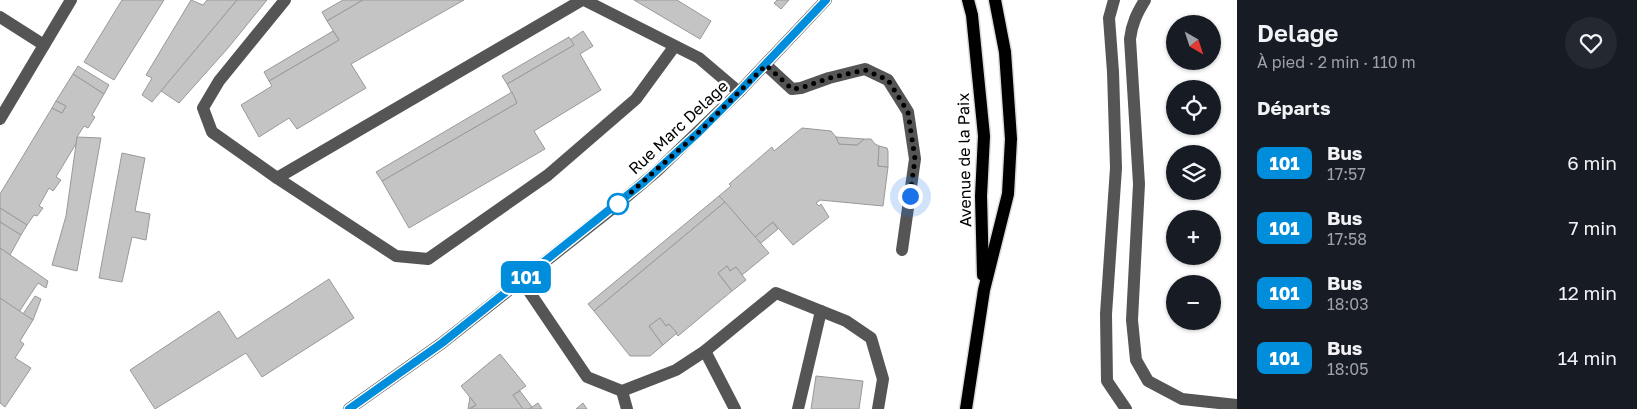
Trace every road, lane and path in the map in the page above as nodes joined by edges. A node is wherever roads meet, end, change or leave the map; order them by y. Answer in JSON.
{"nodes":[{"id":1,"x":72,"y":0,"type":"edge"},
{"id":2,"x":285,"y":0,"type":"edge"},
{"id":3,"x":583,"y":0,"type":"edge"},
{"id":4,"x":826,"y":0,"type":"edge"},
{"id":5,"x":968,"y":0,"type":"edge"},
{"id":6,"x":996,"y":0,"type":"edge"},
{"id":7,"x":1114,"y":0,"type":"edge"},
{"id":8,"x":1146,"y":0,"type":"edge"},
{"id":9,"x":0,"y":17,"type":"edge"},
{"id":10,"x":44,"y":45,"type":"junction"},
{"id":11,"x":674,"y":47,"type":"junction"},
{"id":12,"x":766,"y":65,"type":"junction"},
{"id":13,"x":739,"y":92,"type":"junction"},
{"id":14,"x":0,"y":120,"type":"edge"},
{"id":15,"x":277,"y":178,"type":"junction"},
{"id":16,"x":902,"y":250,"type":"dead end"},
{"id":17,"x":522,"y":281,"type":"junction"},
{"id":18,"x":984,"y":290,"type":"junction"},
{"id":19,"x":821,"y":311,"type":"junction"},
{"id":20,"x":705,"y":351,"type":"junction"},
{"id":21,"x":622,"y":391,"type":"junction"},
{"id":22,"x":1237,"y":405,"type":"edge"},
{"id":23,"x":349,"y":409,"type":"edge"},
{"id":24,"x":627,"y":409,"type":"edge"},
{"id":25,"x":735,"y":409,"type":"edge"},
{"id":26,"x":798,"y":409,"type":"edge"},
{"id":27,"x":878,"y":409,"type":"edge"},
{"id":28,"x":966,"y":409,"type":"edge"},
{"id":29,"x":1126,"y":409,"type":"edge"}],
"edges":[{"from":1,"to":10,"type":"street"},
{"from":2,"to":15,"type":"street"},
{"from":3,"to":11,"type":"street"},
{"from":3,"to":15,"type":"street"},
{"from":4,"to":12,"type":"street","name":"Rue Marc Delage"},
{"from":5,"to":18,"type":"main road","name":"Avenue de la Paix"},
{"from":6,"to":18,"type":"main road","name":"Avenue de la Paix"},
{"from":7,"to":29,"type":"street"},
{"from":8,"to":22,"type":"street"},
{"from":9,"to":10,"type":"street"},
{"from":10,"to":14,"type":"street"},
{"from":11,"to":13,"type":"street"},
{"from":11,"to":15,"type":"street"},
{"from":12,"to":13,"type":"street","name":"Rue Marc Delage"},
{"from":12,"to":16,"type":"street"},
{"from":13,"to":17,"type":"street","name":"Rue Marc Delage"},
{"from":17,"to":21,"type":"street"},
{"from":17,"to":23,"type":"street","name":"Rue Marc Delage"},
{"from":18,"to":28,"type":"main road","name":"Avenue de la Paix"},
{"from":19,"to":20,"type":"street"},
{"from":19,"to":26,"type":"street"},
{"from":19,"to":27,"type":"street"},
{"from":20,"to":21,"type":"street"},
{"from":20,"to":25,"type":"street"},
{"from":21,"to":24,"type":"street"}]}
